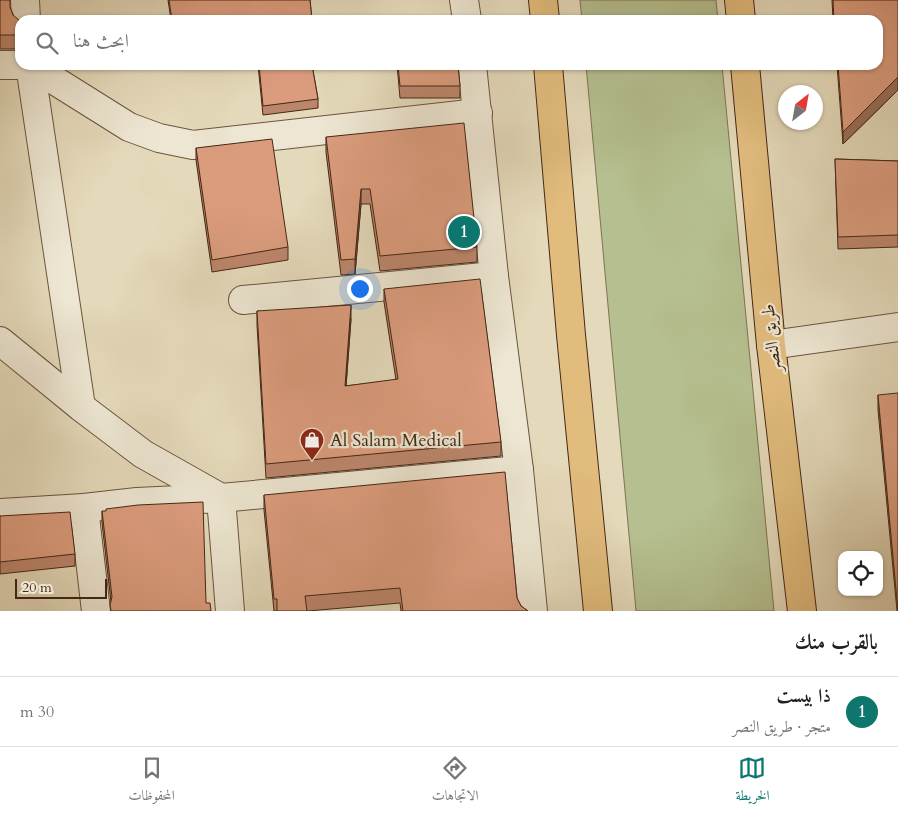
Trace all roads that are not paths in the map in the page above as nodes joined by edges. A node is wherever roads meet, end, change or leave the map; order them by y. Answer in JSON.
{"nodes":[{"id":1,"x":25,"y":0,"type":"edge"},
{"id":2,"x":464,"y":0,"type":"edge"},
{"id":3,"x":543,"y":0,"type":"edge"},
{"id":4,"x":739,"y":0,"type":"edge"},
{"id":5,"x":26,"y":15,"type":"edge"},
{"id":6,"x":466,"y":15,"type":"edge"},
{"id":7,"x":544,"y":15,"type":"edge"},
{"id":8,"x":740,"y":15,"type":"edge"},
{"id":9,"x":0,"y":65,"type":"edge"},
{"id":10,"x":15,"y":65,"type":"edge"},
{"id":11,"x":31,"y":70,"type":"edge"},
{"id":12,"x":38,"y":70,"type":"edge"},
{"id":13,"x":473,"y":70,"type":"edge"},
{"id":14,"x":548,"y":70,"type":"edge"},
{"id":15,"x":745,"y":70,"type":"edge"},
{"id":16,"x":478,"y":113,"type":"junction"},
{"id":17,"x":494,"y":276,"type":"junction"},
{"id":18,"x":243,"y":300,"type":"dead end"},
{"id":19,"x":898,"y":327,"type":"edge"},
{"id":20,"x":0,"y":341,"type":"edge"},
{"id":21,"x":771,"y":345,"type":"junction"},
{"id":22,"x":81,"y":407,"type":"junction"},
{"id":23,"x":519,"y":470,"type":"junction"},
{"id":24,"x":221,"y":498,"type":"junction"},
{"id":25,"x":84,"y":508,"type":"junction"},
{"id":26,"x":0,"y":513,"type":"edge"},
{"id":27,"x":96,"y":611,"type":"edge"},
{"id":28,"x":230,"y":611,"type":"edge"},
{"id":29,"x":533,"y":611,"type":"edge"},
{"id":30,"x":598,"y":611,"type":"edge"},
{"id":31,"x":802,"y":611,"type":"edge"}],
"edges":[{"from":1,"to":5,"type":"street"},
{"from":2,"to":6,"type":"street"},
{"from":3,"to":7,"type":"main road"},
{"from":4,"to":8,"type":"main road"},
{"from":9,"to":10,"type":"street"},
{"from":11,"to":22,"type":"street"},
{"from":12,"to":16,"type":"street"},
{"from":13,"to":16,"type":"street"},
{"from":14,"to":30,"type":"main road"},
{"from":15,"to":21,"type":"main road","name":"طريق النصر"},
{"from":16,"to":17,"type":"street"},
{"from":17,"to":18,"type":"street"},
{"from":17,"to":23,"type":"street"},
{"from":19,"to":21,"type":"street"},
{"from":20,"to":22,"type":"street"},
{"from":21,"to":31,"type":"main road","name":"طريق النصر"},
{"from":22,"to":24,"type":"street"},
{"from":23,"to":24,"type":"street"},
{"from":23,"to":29,"type":"street"},
{"from":24,"to":25,"type":"street"},
{"from":24,"to":28,"type":"street"},
{"from":25,"to":26,"type":"street"},
{"from":25,"to":27,"type":"street"}]}
